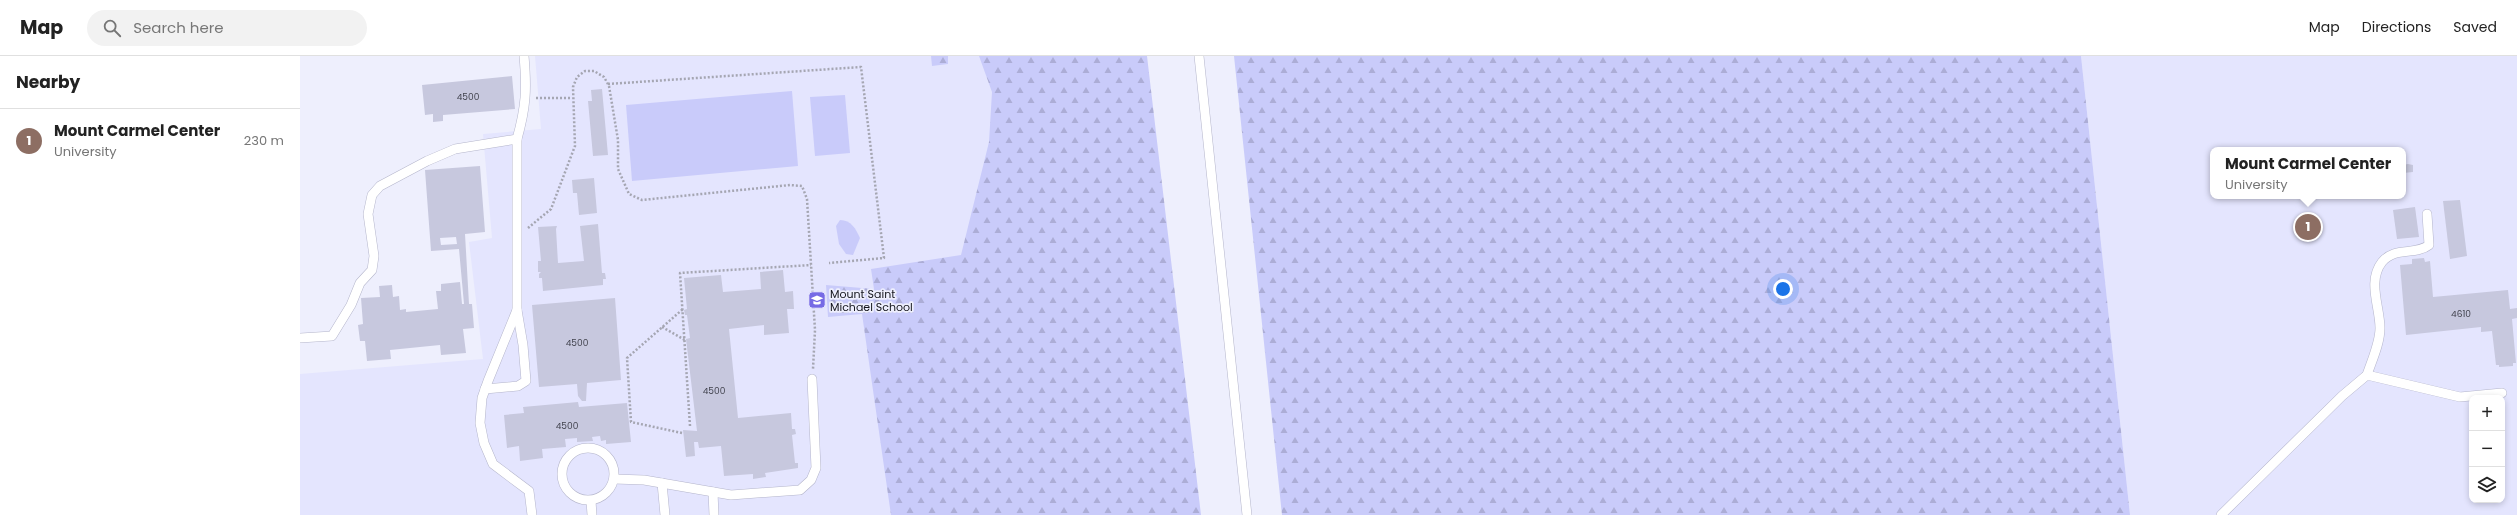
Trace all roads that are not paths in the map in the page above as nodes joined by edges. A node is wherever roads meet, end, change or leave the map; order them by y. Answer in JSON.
{"nodes":[{"id":1,"x":524,"y":56,"type":"edge"},
{"id":2,"x":1199,"y":56,"type":"edge"},
{"id":3,"x":517,"y":139,"type":"junction"},
{"id":4,"x":2427,"y":214,"type":"dead end"},
{"id":5,"x":517,"y":310,"type":"junction"},
{"id":6,"x":300,"y":338,"type":"edge"},
{"id":7,"x":2367,"y":375,"type":"junction"},
{"id":8,"x":812,"y":379,"type":"road end"},
{"id":9,"x":485,"y":389,"type":"junction"},
{"id":10,"x":2502,"y":393,"type":"dead end"},
{"id":11,"x":614,"y":479,"type":"junction"},
{"id":12,"x":662,"y":483,"type":"junction"},
{"id":13,"x":713,"y":492,"type":"junction"},
{"id":14,"x":591,"y":501,"type":"junction"},
{"id":15,"x":532,"y":515,"type":"edge"},
{"id":16,"x":592,"y":515,"type":"edge"},
{"id":17,"x":665,"y":515,"type":"edge"},
{"id":18,"x":714,"y":515,"type":"edge"},
{"id":19,"x":1247,"y":515,"type":"edge"},
{"id":20,"x":2221,"y":515,"type":"edge"}],
"edges":[{"from":1,"to":3,"type":"lane"},
{"from":2,"to":19,"type":"lane"},
{"from":3,"to":5,"type":"lane"},
{"from":3,"to":6,"type":"lane"},
{"from":4,"to":7,"type":"lane"},
{"from":5,"to":9,"type":"lane"},
{"from":5,"to":9,"type":"lane"},
{"from":7,"to":10,"type":"lane"},
{"from":7,"to":20,"type":"lane"},
{"from":8,"to":13,"type":"lane"},
{"from":9,"to":15,"type":"lane"},
{"from":11,"to":12,"type":"lane"},
{"from":11,"to":14,"type":"lane"},
{"from":11,"to":14,"type":"lane"},
{"from":12,"to":13,"type":"lane"},
{"from":12,"to":17,"type":"lane"},
{"from":13,"to":18,"type":"lane"},
{"from":14,"to":16,"type":"lane"}]}
